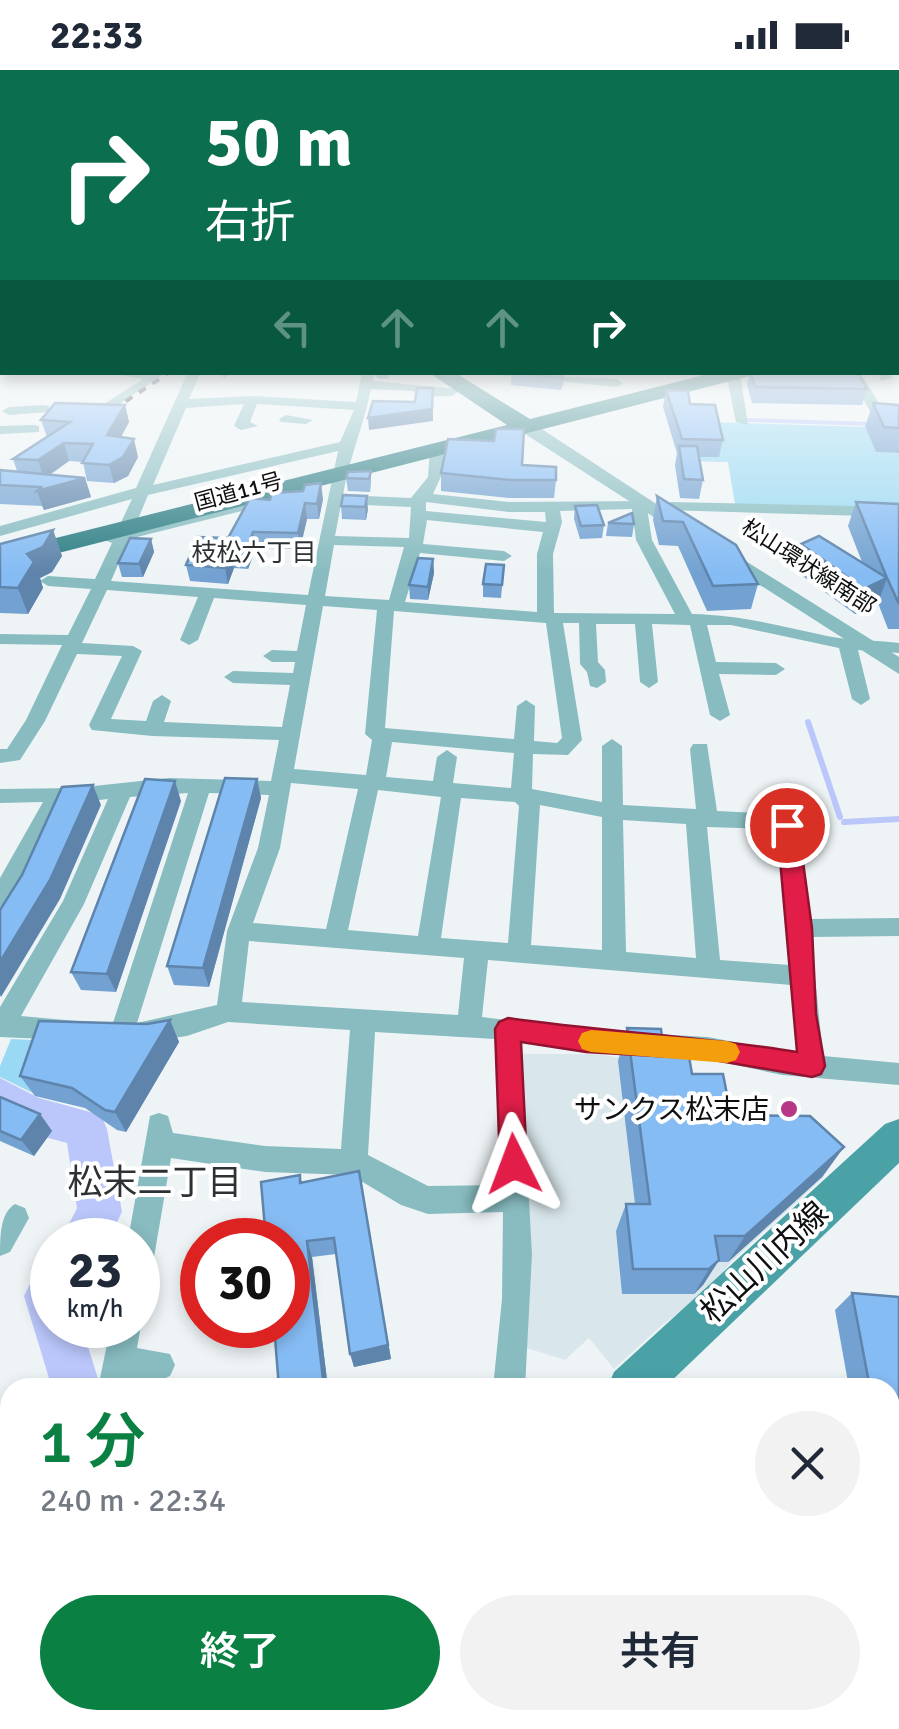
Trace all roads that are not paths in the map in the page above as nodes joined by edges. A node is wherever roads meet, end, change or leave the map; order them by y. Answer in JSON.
{"nodes":[{"id":1,"x":173,"y":417,"type":"edge"},
{"id":2,"x":245,"y":417,"type":"edge"},
{"id":3,"x":357,"y":417,"type":"edge"},
{"id":4,"x":500,"y":417,"type":"edge"},
{"id":5,"x":520,"y":417,"type":"edge"},
{"id":6,"x":521,"y":417,"type":"edge"},
{"id":7,"x":522,"y":417,"type":"joint"},
{"id":8,"x":556,"y":417,"type":"edge"},
{"id":9,"x":742,"y":417,"type":"edge"},
{"id":10,"x":882,"y":417,"type":"edge"},
{"id":11,"x":743,"y":422,"type":"dead end"},
{"id":12,"x":884,"y":423,"type":"edge"},
{"id":13,"x":251,"y":426,"type":"dead end"},
{"id":14,"x":34,"y":429,"type":"dead end"},
{"id":15,"x":2,"y":430,"type":"edge"},
{"id":16,"x":437,"y":448,"type":"junction"},
{"id":17,"x":342,"y":466,"type":"junction"},
{"id":18,"x":84,"y":488,"type":"edge"},
{"id":19,"x":140,"y":492,"type":"junction"},
{"id":20,"x":421,"y":505,"type":"junction"},
{"id":21,"x":642,"y":505,"type":"junction"},
{"id":22,"x":552,"y":507,"type":"junction"},
{"id":23,"x":671,"y":507,"type":"junction"},
{"id":24,"x":899,"y":512,"type":"edge"},
{"id":25,"x":552,"y":528,"type":"junction"},
{"id":26,"x":0,"y":533,"type":"edge"},
{"id":27,"x":705,"y":536,"type":"junction"},
{"id":28,"x":122,"y":537,"type":"junction"},
{"id":29,"x":327,"y":540,"type":"junction"},
{"id":30,"x":0,"y":544,"type":"edge"},
{"id":31,"x":413,"y":545,"type":"junction"},
{"id":32,"x":504,"y":556,"type":"dead end"},
{"id":33,"x":0,"y":559,"type":"edge"},
{"id":34,"x":323,"y":561,"type":"junction"},
{"id":35,"x":342,"y":562,"type":"dead end"},
{"id":36,"x":48,"y":580,"type":"dead end"},
{"id":37,"x":102,"y":583,"type":"junction"},
{"id":38,"x":209,"y":590,"type":"junction"},
{"id":39,"x":316,"y":601,"type":"junction"},
{"id":40,"x":392,"y":605,"type":"junction"},
{"id":41,"x":550,"y":618,"type":"junction"},
{"id":42,"x":586,"y":618,"type":"junction"},
{"id":43,"x":643,"y":619,"type":"junction"},
{"id":44,"x":692,"y":619,"type":"junction"},
{"id":45,"x":194,"y":638,"type":"dead end"},
{"id":46,"x":0,"y":639,"type":"edge"},
{"id":47,"x":71,"y":644,"type":"junction"},
{"id":48,"x":856,"y":644,"type":"junction"},
{"id":49,"x":896,"y":649,"type":"edge"},
{"id":50,"x":272,"y":656,"type":"dead end"},
{"id":51,"x":305,"y":657,"type":"junction"},
{"id":52,"x":899,"y":667,"type":"edge"},
{"id":53,"x":709,"y":668,"type":"junction"},
{"id":54,"x":776,"y":669,"type":"dead end"},
{"id":55,"x":643,"y":675,"type":"dead end"},
{"id":56,"x":232,"y":676,"type":"dead end"},
{"id":57,"x":300,"y":679,"type":"junction"},
{"id":58,"x":597,"y":682,"type":"dead end"},
{"id":59,"x":861,"y":699,"type":"dead end"},
{"id":60,"x":162,"y":701,"type":"dead end"},
{"id":61,"x":521,"y":714,"type":"dead end"},
{"id":62,"x":720,"y":715,"type":"dead end"},
{"id":63,"x":152,"y":730,"type":"junction"},
{"id":64,"x":289,"y":734,"type":"junction"},
{"id":65,"x":383,"y":734,"type":"junction"},
{"id":66,"x":526,"y":745,"type":"junction"},
{"id":67,"x":612,"y":746,"type":"dead end"},
{"id":68,"x":700,"y":749,"type":"dead end"},
{"id":69,"x":0,"y":756,"type":"edge"},
{"id":70,"x":447,"y":756,"type":"dead end"},
{"id":71,"x":281,"y":781,"type":"junction"},
{"id":72,"x":372,"y":784,"type":"junction"},
{"id":73,"x":201,"y":786,"type":"junction"},
{"id":74,"x":123,"y":788,"type":"junction"},
{"id":75,"x":447,"y":790,"type":"junction"},
{"id":76,"x":73,"y":794,"type":"junction"},
{"id":77,"x":0,"y":796,"type":"edge"},
{"id":78,"x":521,"y":796,"type":"junction"},
{"id":79,"x":614,"y":812,"type":"junction"},
{"id":80,"x":702,"y":819,"type":"junction"},
{"id":81,"x":28,"y":848,"type":"junction"},
{"id":82,"x":0,"y":850,"type":"edge"},
{"id":83,"x":0,"y":898,"type":"edge"},
{"id":84,"x":899,"y":927,"type":"edge"},
{"id":85,"x":800,"y":928,"type":"junction"},
{"id":86,"x":239,"y":932,"type":"junction"},
{"id":87,"x":335,"y":939,"type":"junction"},
{"id":88,"x":428,"y":944,"type":"junction"},
{"id":89,"x":477,"y":949,"type":"junction"},
{"id":90,"x":519,"y":952,"type":"junction"},
{"id":91,"x":614,"y":959,"type":"junction"},
{"id":92,"x":709,"y":967,"type":"junction"},
{"id":93,"x":804,"y":976,"type":"junction"},
{"id":94,"x":228,"y":1012,"type":"junction"},
{"id":95,"x":363,"y":1020,"type":"junction"},
{"id":96,"x":1,"y":1026,"type":"edge"},
{"id":97,"x":469,"y":1027,"type":"junction"},
{"id":98,"x":508,"y":1029,"type":"junction"},
{"id":99,"x":122,"y":1032,"type":"junction"},
{"id":100,"x":812,"y":1066,"type":"junction"},
{"id":101,"x":899,"y":1074,"type":"edge"},
{"id":102,"x":899,"y":1136,"type":"edge"},
{"id":103,"x":354,"y":1162,"type":"junction"},
{"id":104,"x":515,"y":1198,"type":"junction"},
{"id":105,"x":145,"y":1218,"type":"edge"},
{"id":106,"x":121,"y":1348,"type":"edge"},
{"id":107,"x":158,"y":1365,"type":"dead end"},
{"id":108,"x":116,"y":1375,"type":"edge"},
{"id":109,"x":509,"y":1378,"type":"edge"},
{"id":110,"x":641,"y":1378,"type":"edge"}],
"edges":[{"from":1,"to":19,"type":"street"},
{"from":2,"to":13,"type":"street"},
{"from":3,"to":17,"type":"street"},
{"from":4,"to":30,"type":"highway","name":"国道11号"},
{"from":5,"to":17,"type":"highway"},
{"from":6,"to":16,"type":"highway"},
{"from":7,"to":21,"type":"street","name":"松山環状線南部"},
{"from":7,"to":23,"type":"street","name":"松山環状線南部"},
{"from":8,"to":33,"type":"highway","name":"国道11号"},
{"from":9,"to":11,"type":"street"},
{"from":10,"to":12,"type":"street"},
{"from":14,"to":15,"type":"street"},
{"from":16,"to":17,"type":"highway"},
{"from":16,"to":20,"type":"street"},
{"from":17,"to":19,"type":"street"},
{"from":17,"to":20,"type":"street"},
{"from":17,"to":26,"type":"highway"},
{"from":17,"to":28,"type":"street"},
{"from":17,"to":29,"type":"street"},
{"from":17,"to":33,"type":"highway"},
{"from":18,"to":19,"type":"street"},
{"from":19,"to":26,"type":"street"},
{"from":19,"to":28,"type":"street"},
{"from":20,"to":22,"type":"street"},
{"from":20,"to":25,"type":"street"},
{"from":20,"to":31,"type":"street"},
{"from":21,"to":22,"type":"street"},
{"from":21,"to":27,"type":"street","name":"松山環状線南部"},
{"from":21,"to":44,"type":"street"},
{"from":22,"to":25,"type":"street"},
{"from":23,"to":24,"type":"street"},
{"from":23,"to":27,"type":"street","name":"松山環状線南部"},
{"from":25,"to":41,"type":"street"},
{"from":27,"to":48,"type":"street","name":"松山環状線南部"},
{"from":27,"to":49,"type":"street","name":"松山環状線南部"},
{"from":28,"to":33,"type":"street"},
{"from":28,"to":37,"type":"street"},
{"from":29,"to":31,"type":"street"},
{"from":29,"to":34,"type":"street"},
{"from":31,"to":32,"type":"street"},
{"from":31,"to":40,"type":"street"},
{"from":34,"to":35,"type":"street"},
{"from":34,"to":39,"type":"street"},
{"from":36,"to":37,"type":"street"},
{"from":37,"to":38,"type":"street"},
{"from":37,"to":47,"type":"street"},
{"from":38,"to":39,"type":"street"},
{"from":38,"to":45,"type":"street"},
{"from":39,"to":40,"type":"street"},
{"from":39,"to":51,"type":"street"},
{"from":40,"to":41,"type":"street"},
{"from":40,"to":65,"type":"street"},
{"from":41,"to":42,"type":"street"},
{"from":41,"to":66,"type":"street"},
{"from":42,"to":43,"type":"street"},
{"from":42,"to":58,"type":"street"},
{"from":43,"to":44,"type":"street"},
{"from":43,"to":55,"type":"street"},
{"from":44,"to":48,"type":"street"},
{"from":44,"to":53,"type":"street"},
{"from":46,"to":47,"type":"street"},
{"from":47,"to":63,"type":"street"},
{"from":47,"to":69,"type":"street"},
{"from":48,"to":49,"type":"street"},
{"from":48,"to":52,"type":"street","name":"松山環状線南部"},
{"from":48,"to":59,"type":"street"},
{"from":50,"to":51,"type":"street"},
{"from":51,"to":57,"type":"street"},
{"from":53,"to":54,"type":"street"},
{"from":53,"to":62,"type":"street"},
{"from":56,"to":57,"type":"street"},
{"from":57,"to":64,"type":"street"},
{"from":60,"to":63,"type":"street"},
{"from":61,"to":66,"type":"street"},
{"from":63,"to":64,"type":"street"},
{"from":64,"to":71,"type":"street"},
{"from":65,"to":66,"type":"street"},
{"from":65,"to":72,"type":"street"},
{"from":66,"to":78,"type":"street"},
{"from":67,"to":79,"type":"street"},
{"from":68,"to":80,"type":"street"},
{"from":70,"to":75,"type":"street"},
{"from":71,"to":72,"type":"street"},
{"from":71,"to":73,"type":"street"},
{"from":71,"to":86,"type":"street"},
{"from":72,"to":75,"type":"street"},
{"from":72,"to":87,"type":"street"},
{"from":73,"to":74,"type":"street"},
{"from":73,"to":99,"type":"street"},
{"from":74,"to":76,"type":"street"},
{"from":74,"to":96,"type":"street"},
{"from":75,"to":78,"type":"street"},
{"from":75,"to":88,"type":"street"},
{"from":76,"to":77,"type":"street"},
{"from":76,"to":81,"type":"street"},
{"from":78,"to":79,"type":"street"},
{"from":78,"to":90,"type":"street"},
{"from":79,"to":80,"type":"street"},
{"from":79,"to":91,"type":"street"},
{"from":80,"to":85,"type":"street"},
{"from":80,"to":92,"type":"street"},
{"from":81,"to":82,"type":"street"},
{"from":81,"to":83,"type":"street"},
{"from":84,"to":85,"type":"street"},
{"from":85,"to":93,"type":"street"},
{"from":86,"to":87,"type":"street"},
{"from":86,"to":94,"type":"street"},
{"from":87,"to":88,"type":"street"},
{"from":88,"to":89,"type":"street"},
{"from":89,"to":90,"type":"street"},
{"from":89,"to":97,"type":"street"},
{"from":90,"to":91,"type":"street"},
{"from":91,"to":92,"type":"street"},
{"from":92,"to":93,"type":"street"},
{"from":93,"to":100,"type":"street"},
{"from":94,"to":95,"type":"street"},
{"from":94,"to":99,"type":"street"},
{"from":95,"to":97,"type":"street"},
{"from":95,"to":103,"type":"street"},
{"from":96,"to":99,"type":"street"},
{"from":97,"to":98,"type":"street"},
{"from":98,"to":100,"type":"street"},
{"from":98,"to":104,"type":"street"},
{"from":100,"to":101,"type":"street"},
{"from":102,"to":110,"type":"main road","name":"松山川内線"},
{"from":103,"to":104,"type":"street"},
{"from":103,"to":105,"type":"street"},
{"from":104,"to":109,"type":"street"},
{"from":106,"to":108,"type":"street"},
{"from":107,"to":108,"type":"street"}]}
